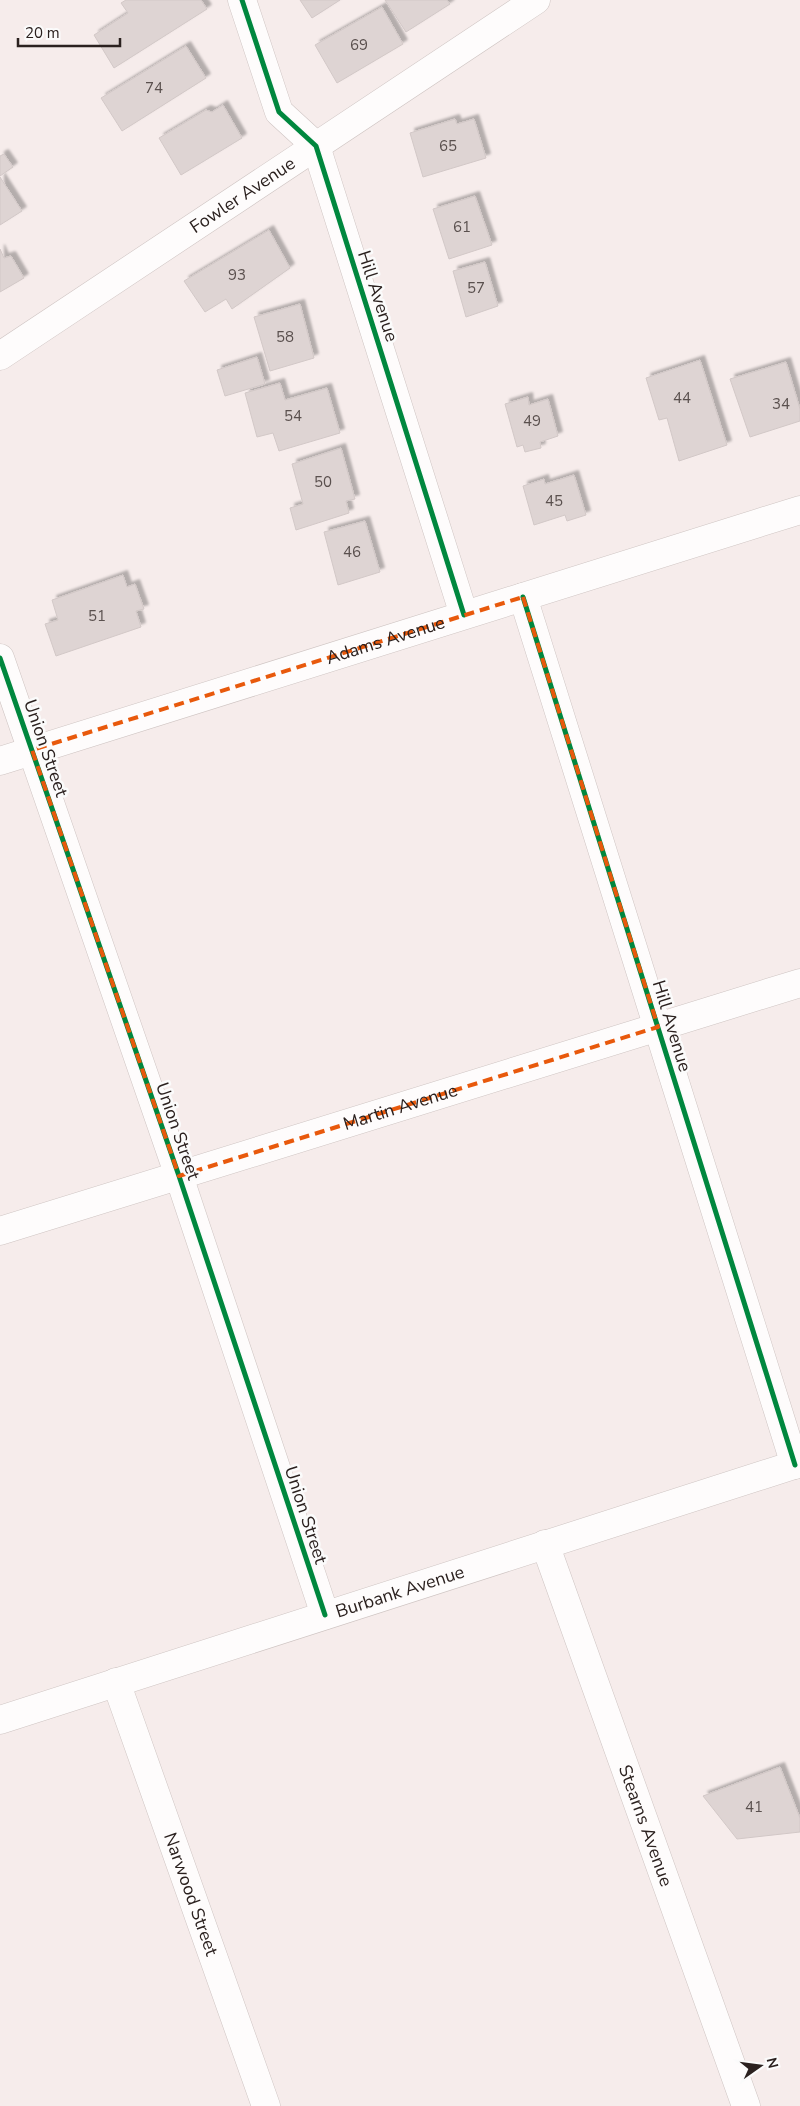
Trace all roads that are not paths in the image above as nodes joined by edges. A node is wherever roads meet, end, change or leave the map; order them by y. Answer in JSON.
{"nodes":[{"id":1,"x":242,"y":0,"type":"edge"},
{"id":2,"x":536,"y":0,"type":"edge"},
{"id":3,"x":316,"y":146,"type":"junction"},
{"id":4,"x":0,"y":356,"type":"edge"},
{"id":5,"x":800,"y":510,"type":"edge"},
{"id":6,"x":523,"y":597,"type":"junction"},
{"id":7,"x":464,"y":616,"type":"junction"},
{"id":8,"x":0,"y":658,"type":"edge"},
{"id":9,"x":32,"y":750,"type":"junction"},
{"id":10,"x":0,"y":760,"type":"edge"},
{"id":11,"x":800,"y":983,"type":"edge"},
{"id":12,"x":658,"y":1027,"type":"junction"},
{"id":13,"x":179,"y":1176,"type":"junction"},
{"id":14,"x":0,"y":1231,"type":"edge"},
{"id":15,"x":797,"y":1464,"type":"edge"},
{"id":16,"x":545,"y":1544,"type":"junction"},
{"id":17,"x":325,"y":1615,"type":"junction"},
{"id":18,"x":116,"y":1682,"type":"junction"},
{"id":19,"x":0,"y":1720,"type":"edge"},
{"id":20,"x":266,"y":2106,"type":"edge"},
{"id":21,"x":746,"y":2106,"type":"edge"}],
"edges":[{"from":1,"to":3,"type":"street","name":"Hill Avenue"},
{"from":2,"to":3,"type":"street","name":"Fowler Avenue"},
{"from":3,"to":4,"type":"street","name":"Fowler Avenue"},
{"from":3,"to":7,"type":"street","name":"Hill Avenue"},
{"from":5,"to":6,"type":"street","name":"Adams Avenue"},
{"from":6,"to":7,"type":"street","name":"Adams Avenue"},
{"from":6,"to":12,"type":"street","name":"Hill Avenue"},
{"from":7,"to":9,"type":"street","name":"Adams Avenue"},
{"from":8,"to":9,"type":"street","name":"Union Street"},
{"from":9,"to":10,"type":"street","name":"Adams Avenue"},
{"from":9,"to":13,"type":"street","name":"Union Street"},
{"from":11,"to":12,"type":"street","name":"Martin Avenue"},
{"from":12,"to":13,"type":"street","name":"Martin Avenue"},
{"from":12,"to":15,"type":"street","name":"Hill Avenue"},
{"from":13,"to":14,"type":"street","name":"Martin Avenue"},
{"from":13,"to":17,"type":"street","name":"Union Street"},
{"from":15,"to":16,"type":"street","name":"Burbank Avenue"},
{"from":16,"to":17,"type":"street","name":"Burbank Avenue"},
{"from":16,"to":21,"type":"street","name":"Stearns Avenue"},
{"from":17,"to":18,"type":"street","name":"Burbank Avenue"},
{"from":18,"to":19,"type":"street","name":"Burbank Avenue"},
{"from":18,"to":20,"type":"street","name":"Narwood Street"}]}
